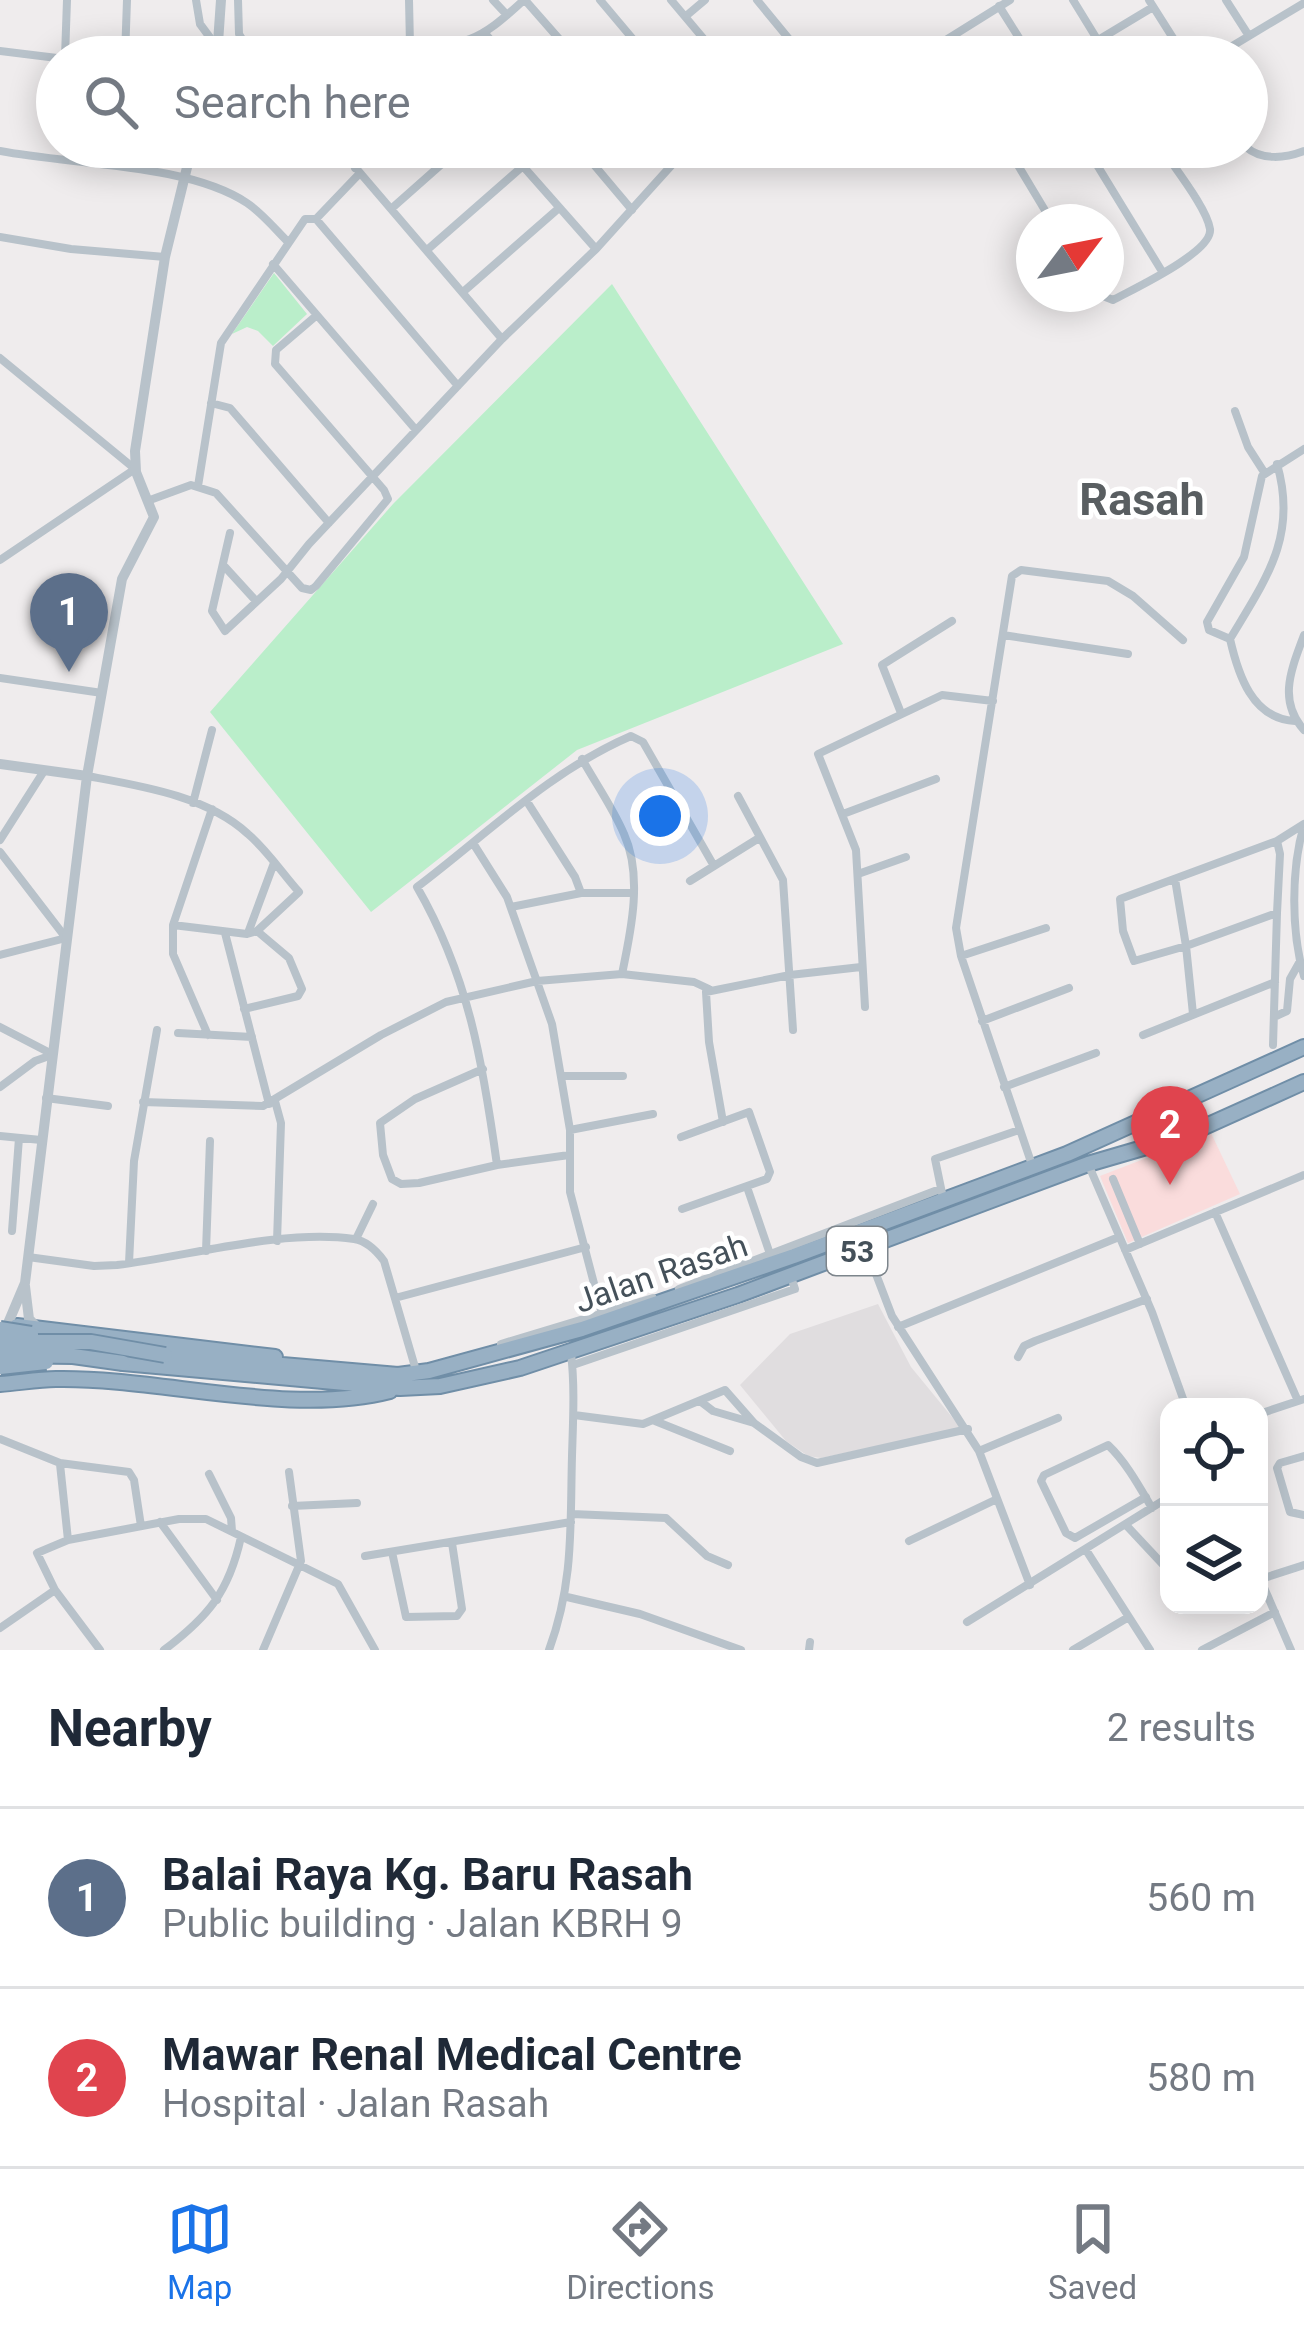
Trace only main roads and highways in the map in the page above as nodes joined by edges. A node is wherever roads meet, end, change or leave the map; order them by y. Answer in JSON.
{"nodes":[{"id":1,"x":1303,"y":1048,"type":"edge"},
{"id":2,"x":1251,"y":1071,"type":"junction"},
{"id":3,"x":1304,"y":1082,"type":"edge"},
{"id":4,"x":1261,"y":1101,"type":"junction"},
{"id":5,"x":2,"y":1332,"type":"edge"},
{"id":6,"x":60,"y":1333,"type":"junction"},
{"id":7,"x":0,"y":1355,"type":"edge"},
{"id":8,"x":166,"y":1361,"type":"junction"},
{"id":9,"x":123,"y":1363,"type":"junction"},
{"id":10,"x":0,"y":1367,"type":"edge"},
{"id":11,"x":422,"y":1369,"type":"junction"},
{"id":12,"x":55,"y":1379,"type":"junction"},
{"id":13,"x":0,"y":1384,"type":"edge"},
{"id":14,"x":400,"y":1388,"type":"junction"}],
"edges":[{"from":1,"to":2,"type":"highway","name":"Jalan Rasah","number":"53"},
{"from":2,"to":4,"type":"highway"},
{"from":2,"to":11,"type":"highway","name":"Jalan Rasah","number":"53"},
{"from":3,"to":4,"type":"highway","name":"Jalan Rasah","number":"53"},
{"from":4,"to":14,"type":"highway","name":"Jalan Rasah","number":"53"},
{"from":5,"to":6,"type":"highway"},
{"from":5,"to":8,"type":"highway","name":"Jalan Rasah","number":"53","bridge":true},
{"from":6,"to":11,"type":"highway"},
{"from":6,"to":12,"type":"highway"},
{"from":7,"to":9,"type":"highway","name":"Jalan Rasah","number":"53","bridge":true},
{"from":8,"to":9,"type":"highway","name":"Jalan Rasah","number":"53"},
{"from":8,"to":11,"type":"highway","name":"Jalan Rasah","number":"53"},
{"from":8,"to":14,"type":"highway","name":"Jalan Rasah","number":"53"},
{"from":9,"to":10,"type":"highway","bridge":true},
{"from":12,"to":13,"type":"highway"},
{"from":12,"to":14,"type":"highway"}]}
